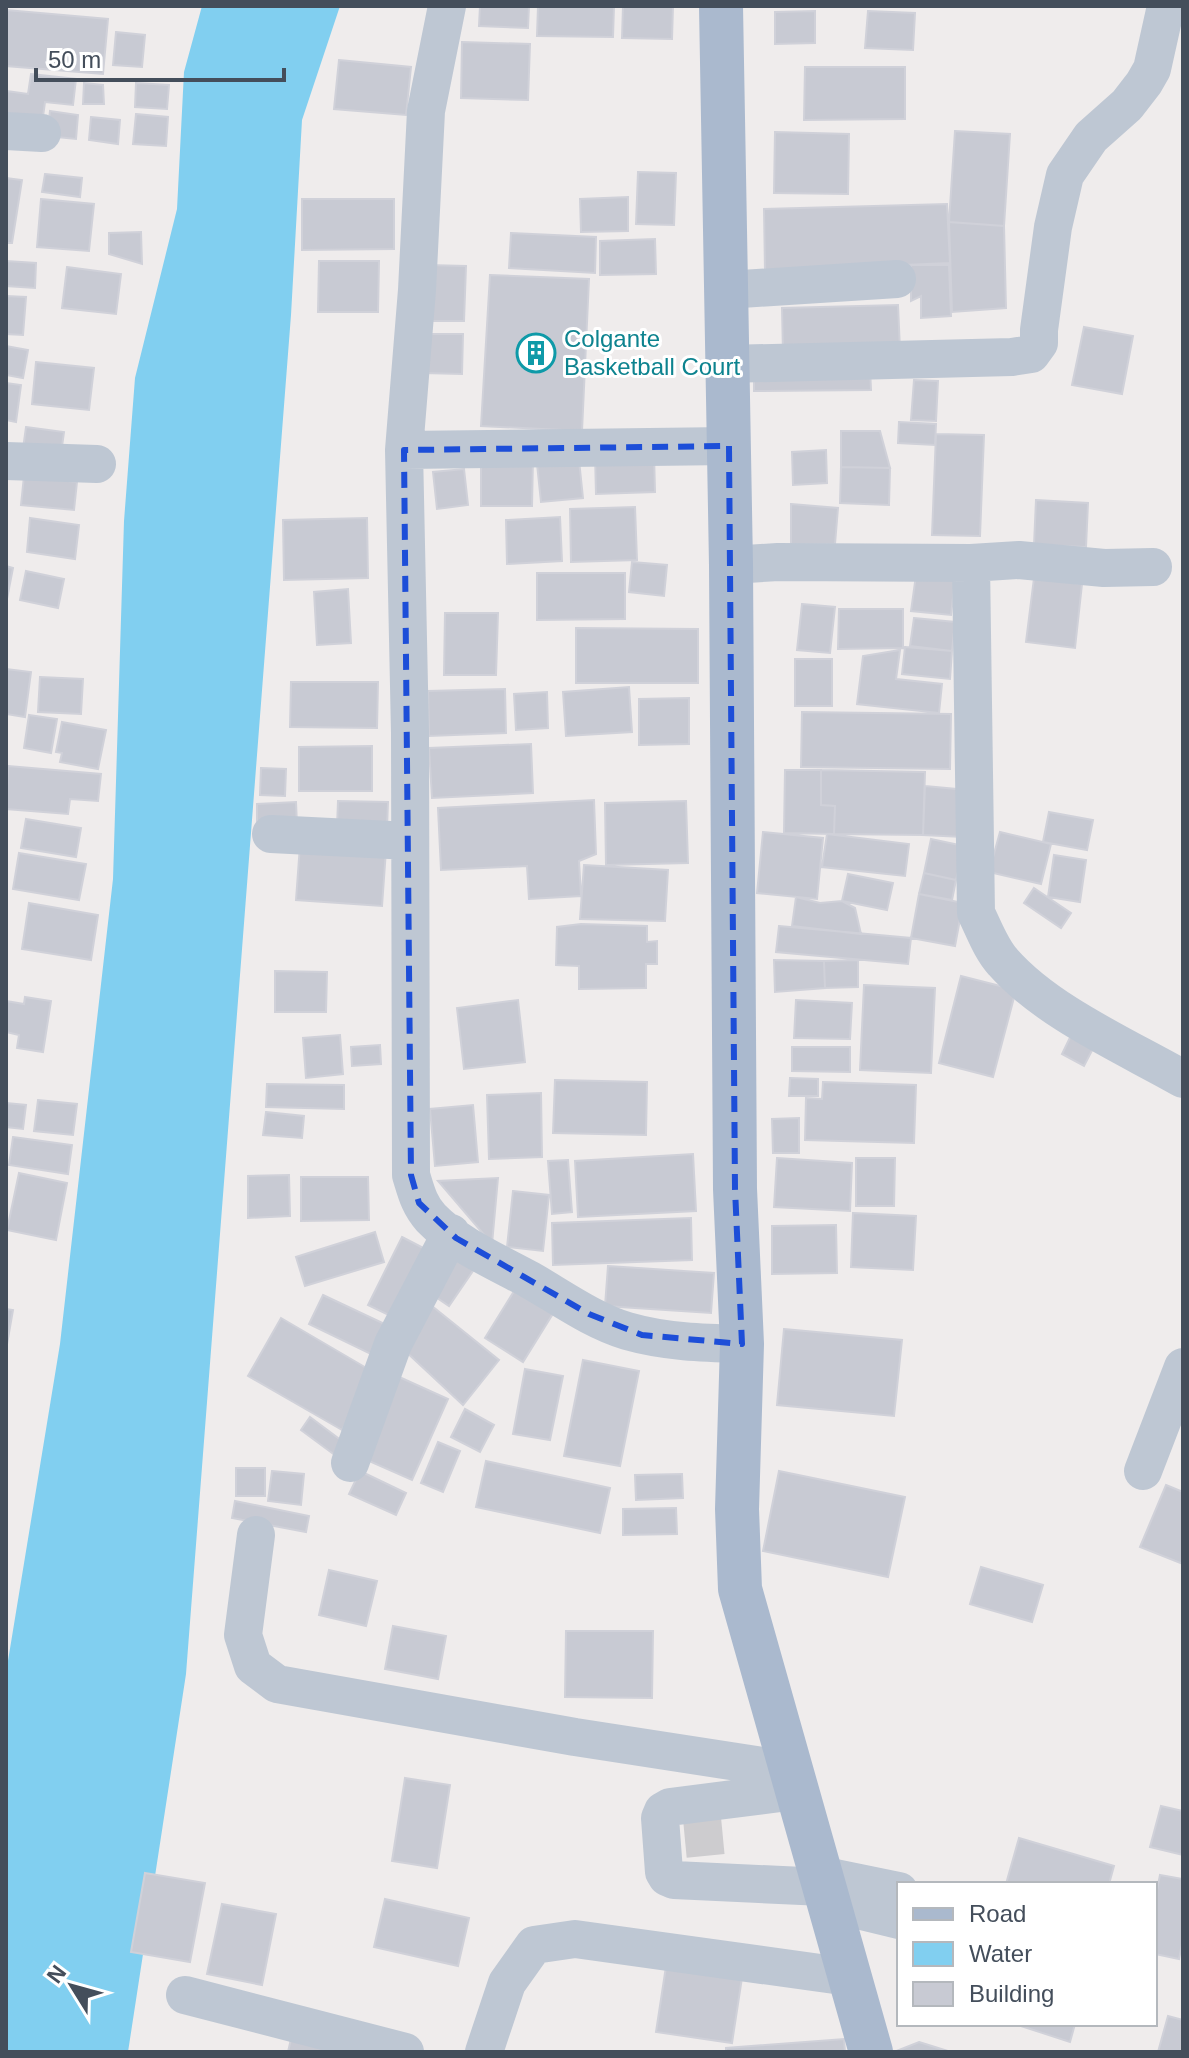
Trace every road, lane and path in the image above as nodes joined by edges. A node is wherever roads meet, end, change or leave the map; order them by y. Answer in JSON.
{"nodes":[{"id":1,"x":447,"y":6,"type":"edge"},
{"id":2,"x":721,"y":6,"type":"edge"},
{"id":3,"x":1166,"y":6,"type":"edge"},
{"id":4,"x":897,"y":279,"type":"dead end"},
{"id":5,"x":726,"y":290,"type":"junction"},
{"id":6,"x":727,"y":364,"type":"junction"},
{"id":7,"x":729,"y":446,"type":"junction"},
{"id":8,"x":404,"y":450,"type":"junction"},
{"id":9,"x":6,"y":461,"type":"edge"},
{"id":10,"x":97,"y":464,"type":"dead end"},
{"id":11,"x":971,"y":563,"type":"junction"},
{"id":12,"x":731,"y":565,"type":"junction"},
{"id":13,"x":1153,"y":567,"type":"dead end"},
{"id":14,"x":271,"y":834,"type":"dead end"},
{"id":15,"x":410,"y":841,"type":"junction"},
{"id":16,"x":1183,"y":1079,"type":"edge"},
{"id":17,"x":451,"y":1233,"type":"junction"},
{"id":18,"x":742,"y":1344,"type":"junction"},
{"id":19,"x":1183,"y":1367,"type":"edge"},
{"id":20,"x":350,"y":1463,"type":"dead end"},
{"id":21,"x":1143,"y":1471,"type":"dead end"},
{"id":22,"x":256,"y":1535,"type":"dead end"},
{"id":23,"x":793,"y":1780,"type":"junction"},
{"id":24,"x":825,"y":1888,"type":"junction"},
{"id":25,"x":897,"y":1891,"type":"edge"},
{"id":26,"x":897,"y":1919,"type":"edge"},
{"id":27,"x":849,"y":1977,"type":"junction"},
{"id":28,"x":185,"y":1995,"type":"dead end"},
{"id":29,"x":405,"y":2052,"type":"edge"},
{"id":30,"x":484,"y":2052,"type":"edge"},
{"id":31,"x":871,"y":2052,"type":"edge"}],
"edges":[{"from":1,"to":8,"type":"street"},
{"from":2,"to":5,"type":"main road"},
{"from":3,"to":6,"type":"street"},
{"from":4,"to":5,"type":"street"},
{"from":5,"to":6,"type":"main road"},
{"from":6,"to":7,"type":"main road"},
{"from":7,"to":8,"type":"street"},
{"from":7,"to":12,"type":"main road"},
{"from":8,"to":15,"type":"street"},
{"from":9,"to":10,"type":"street"},
{"from":11,"to":12,"type":"street"},
{"from":11,"to":13,"type":"street"},
{"from":11,"to":16,"type":"street"},
{"from":12,"to":18,"type":"main road"},
{"from":14,"to":15,"type":"street"},
{"from":15,"to":17,"type":"street"},
{"from":17,"to":18,"type":"street"},
{"from":17,"to":20,"type":"street"},
{"from":18,"to":23,"type":"main road"},
{"from":19,"to":21,"type":"street"},
{"from":22,"to":23,"type":"street"},
{"from":23,"to":24,"type":"main road"},
{"from":23,"to":24,"type":"street"},
{"from":24,"to":25,"type":"street"},
{"from":24,"to":26,"type":"street"},
{"from":24,"to":27,"type":"main road"},
{"from":27,"to":30,"type":"street"},
{"from":27,"to":31,"type":"main road"},
{"from":28,"to":29,"type":"street"}]}
